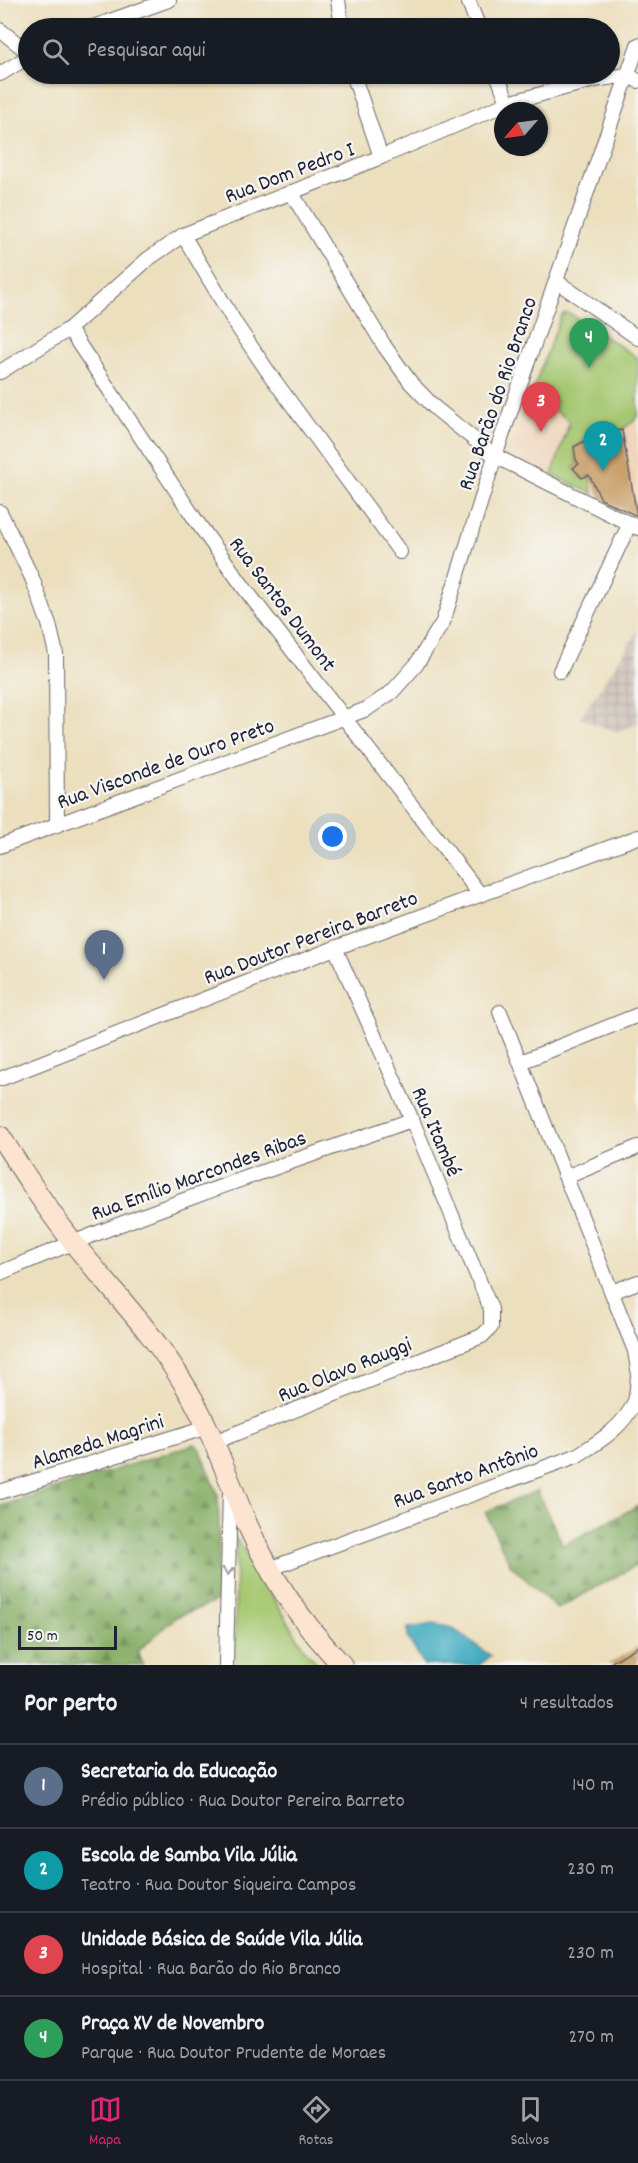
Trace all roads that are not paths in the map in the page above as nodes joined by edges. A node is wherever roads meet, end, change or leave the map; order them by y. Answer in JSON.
{"nodes":[{"id":1,"x":169,"y":0,"type":"edge"},
{"id":2,"x":338,"y":0,"type":"edge"},
{"id":3,"x":468,"y":0,"type":"edge"},
{"id":4,"x":118,"y":18,"type":"edge"},
{"id":5,"x":341,"y":18,"type":"edge"},
{"id":6,"x":475,"y":18,"type":"edge"},
{"id":7,"x":0,"y":30,"type":"edge"},
{"id":8,"x":18,"y":44,"type":"edge"},
{"id":9,"x":638,"y":45,"type":"edge"},
{"id":10,"x":18,"y":63,"type":"edge"},
{"id":11,"x":0,"y":74,"type":"edge"},
{"id":12,"x":633,"y":78,"type":"edge"},
{"id":13,"x":356,"y":84,"type":"edge"},
{"id":14,"x":501,"y":84,"type":"edge"},
{"id":15,"x":579,"y":84,"type":"edge"},
{"id":16,"x":508,"y":102,"type":"edge"},
{"id":17,"x":512,"y":102,"type":"edge"},
{"id":18,"x":494,"y":109,"type":"edge"},
{"id":19,"x":381,"y":157,"type":"junction"},
{"id":20,"x":291,"y":192,"type":"junction"},
{"id":21,"x":183,"y":235,"type":"junction"},
{"id":22,"x":556,"y":281,"type":"junction"},
{"id":23,"x":69,"y":329,"type":"junction"},
{"id":24,"x":638,"y":338,"type":"edge"},
{"id":25,"x":0,"y":372,"type":"edge"},
{"id":26,"x":495,"y":456,"type":"junction"},
{"id":27,"x":0,"y":512,"type":"edge"},
{"id":28,"x":634,"y":525,"type":"edge"},
{"id":29,"x":400,"y":552,"type":"dead end"},
{"id":30,"x":560,"y":671,"type":"dead end"},
{"id":31,"x":344,"y":717,"type":"junction"},
{"id":32,"x":57,"y":825,"type":"junction"},
{"id":33,"x":638,"y":837,"type":"edge"},
{"id":34,"x":0,"y":846,"type":"edge"},
{"id":35,"x":479,"y":893,"type":"junction"},
{"id":36,"x":335,"y":948,"type":"junction"},
{"id":37,"x":500,"y":1012,"type":"dead end"},
{"id":38,"x":638,"y":1016,"type":"edge"},
{"id":39,"x":521,"y":1062,"type":"junction"},
{"id":40,"x":0,"y":1079,"type":"edge"},
{"id":41,"x":412,"y":1120,"type":"junction"},
{"id":42,"x":0,"y":1136,"type":"edge"},
{"id":43,"x":638,"y":1147,"type":"edge"},
{"id":44,"x":566,"y":1177,"type":"junction"},
{"id":45,"x":73,"y":1242,"type":"junction"},
{"id":46,"x":0,"y":1273,"type":"edge"},
{"id":47,"x":638,"y":1282,"type":"edge"},
{"id":48,"x":612,"y":1292,"type":"junction"},
{"id":49,"x":488,"y":1332,"type":"joint"},
{"id":50,"x":638,"y":1370,"type":"edge"},
{"id":51,"x":638,"y":1377,"type":"edge"},
{"id":52,"x":211,"y":1434,"type":"junction"},
{"id":53,"x":0,"y":1492,"type":"edge"},
{"id":54,"x":235,"y":1511,"type":"junction"},
{"id":55,"x":269,"y":1569,"type":"junction"},
{"id":56,"x":226,"y":1665,"type":"edge"},
{"id":57,"x":342,"y":1665,"type":"edge"}],
"edges":[{"from":1,"to":4,"type":"street"},
{"from":2,"to":5,"type":"street"},
{"from":3,"to":6,"type":"street"},
{"from":7,"to":8,"type":"street"},
{"from":9,"to":12,"type":"street","name":"Rua Barão do Rio Branco"},
{"from":10,"to":11,"type":"street"},
{"from":12,"to":22,"type":"street","name":"Rua Barão do Rio Branco"},
{"from":13,"to":19,"type":"street"},
{"from":14,"to":16,"type":"street"},
{"from":15,"to":17,"type":"street","name":"Rua Dom Pedro I"},
{"from":18,"to":19,"type":"street","name":"Rua Dom Pedro I"},
{"from":19,"to":20,"type":"street","name":"Rua Dom Pedro I"},
{"from":20,"to":21,"type":"street","name":"Rua Dom Pedro I"},
{"from":20,"to":26,"type":"street"},
{"from":21,"to":23,"type":"street","name":"Rua Dom Pedro I"},
{"from":21,"to":29,"type":"street"},
{"from":22,"to":24,"type":"street"},
{"from":22,"to":26,"type":"street","name":"Rua Barão do Rio Branco"},
{"from":23,"to":25,"type":"street","name":"Rua Dom Pedro I"},
{"from":23,"to":31,"type":"street","name":"Rua Santos Dumont"},
{"from":26,"to":28,"type":"street"},
{"from":26,"to":31,"type":"street","name":"Rua Barão do Rio Branco"},
{"from":27,"to":32,"type":"street"},
{"from":28,"to":30,"type":"street"},
{"from":31,"to":32,"type":"street","name":"Rua Visconde de Ouro Preto"},
{"from":31,"to":35,"type":"street","name":"Rua Santos Dumont"},
{"from":32,"to":34,"type":"street","name":"Rua Visconde de Ouro Preto"},
{"from":33,"to":35,"type":"street","name":"Rua Doutor Pereira Barreto"},
{"from":35,"to":36,"type":"street","name":"Rua Doutor Pereira Barreto"},
{"from":36,"to":40,"type":"street","name":"Rua Doutor Pereira Barreto"},
{"from":36,"to":41,"type":"street","name":"Rua Itambé"},
{"from":37,"to":39,"type":"street"},
{"from":38,"to":39,"type":"street"},
{"from":39,"to":44,"type":"street"},
{"from":41,"to":45,"type":"street","name":"Rua Emílio Marcondes Ribas"},
{"from":41,"to":49,"type":"street","name":"Rua Itambé"},
{"from":42,"to":45,"type":"main road"},
{"from":43,"to":44,"type":"street"},
{"from":44,"to":48,"type":"street"},
{"from":45,"to":46,"type":"street","name":"Rua Emílio Marcondes Ribas"},
{"from":45,"to":52,"type":"main road"},
{"from":47,"to":48,"type":"street"},
{"from":48,"to":50,"type":"street"},
{"from":49,"to":52,"type":"street","name":"Rua Olavo Rauggi"},
{"from":51,"to":55,"type":"street","name":"Rua Santo Antônio"},
{"from":52,"to":53,"type":"street","name":"Alameda Magrini"},
{"from":52,"to":54,"type":"main road"},
{"from":54,"to":55,"type":"main road"},
{"from":54,"to":56,"type":"street","one_way":true},
{"from":55,"to":57,"type":"main road"}]}
